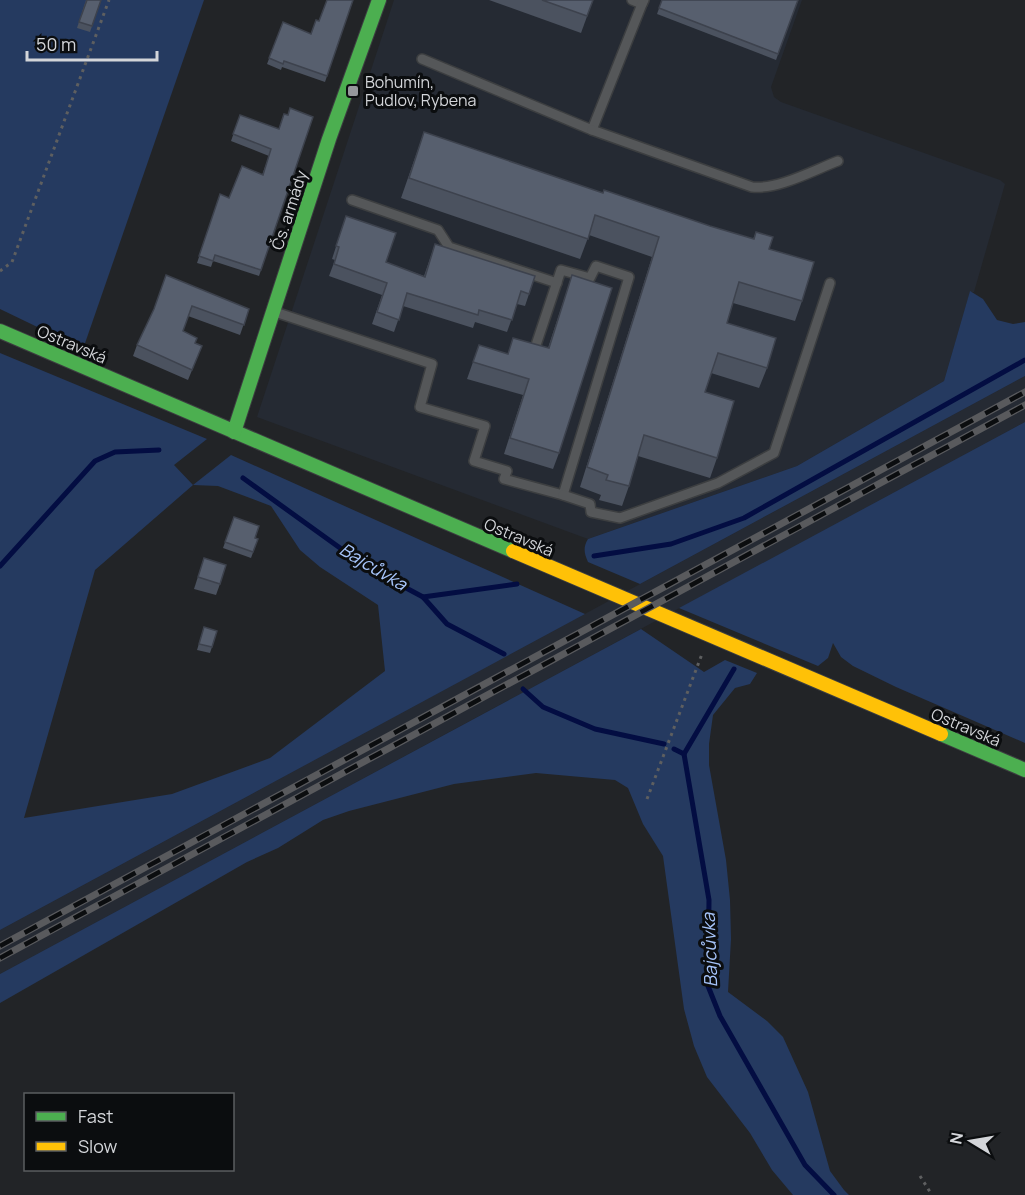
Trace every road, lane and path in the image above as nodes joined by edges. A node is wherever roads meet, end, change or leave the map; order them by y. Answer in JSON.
{"nodes":[{"id":1,"x":109,"y":0,"type":"edge"},
{"id":2,"x":378,"y":0,"type":"edge"},
{"id":3,"x":632,"y":0,"type":"edge"},
{"id":4,"x":643,"y":2,"type":"edge"},
{"id":5,"x":422,"y":59,"type":"dead end"},
{"id":6,"x":592,"y":130,"type":"junction"},
{"id":7,"x":838,"y":161,"type":"dead end"},
{"id":8,"x":352,"y":200,"type":"dead end"},
{"id":9,"x":0,"y":271,"type":"edge"},
{"id":10,"x":557,"y":283,"type":"junction"},
{"id":11,"x":830,"y":283,"type":"dead end"},
{"id":12,"x":273,"y":311,"type":"junction"},
{"id":13,"x":0,"y":331,"type":"edge"},
{"id":14,"x":536,"y":348,"type":"edge"},
{"id":15,"x":234,"y":432,"type":"junction"},
{"id":16,"x":563,"y":495,"type":"junction"},
{"id":17,"x":709,"y":635,"type":"junction"},
{"id":18,"x":1025,"y":770,"type":"edge"},
{"id":19,"x":647,"y":799,"type":"dead end"},
{"id":20,"x":920,"y":1176,"type":"dead end"},
{"id":21,"x":932,"y":1195,"type":"edge"}],
"edges":[{"from":1,"to":9,"type":"path"},
{"from":2,"to":12,"type":"main road","name":"Čs. armády"},
{"from":3,"to":4,"type":"lane"},
{"from":4,"to":6,"type":"lane"},
{"from":5,"to":6,"type":"lane"},
{"from":6,"to":7,"type":"lane"},
{"from":8,"to":10,"type":"lane"},
{"from":10,"to":14,"type":"lane"},
{"from":10,"to":16,"type":"lane"},
{"from":11,"to":16,"type":"lane"},
{"from":12,"to":15,"type":"main road","name":"Čs. armády"},
{"from":12,"to":16,"type":"lane"},
{"from":13,"to":15,"type":"main road","name":"Ostravská"},
{"from":15,"to":17,"type":"main road","name":"Ostravská"},
{"from":17,"to":18,"type":"main road","name":"Ostravská"},
{"from":17,"to":19,"type":"path"},
{"from":20,"to":21,"type":"path"}]}
